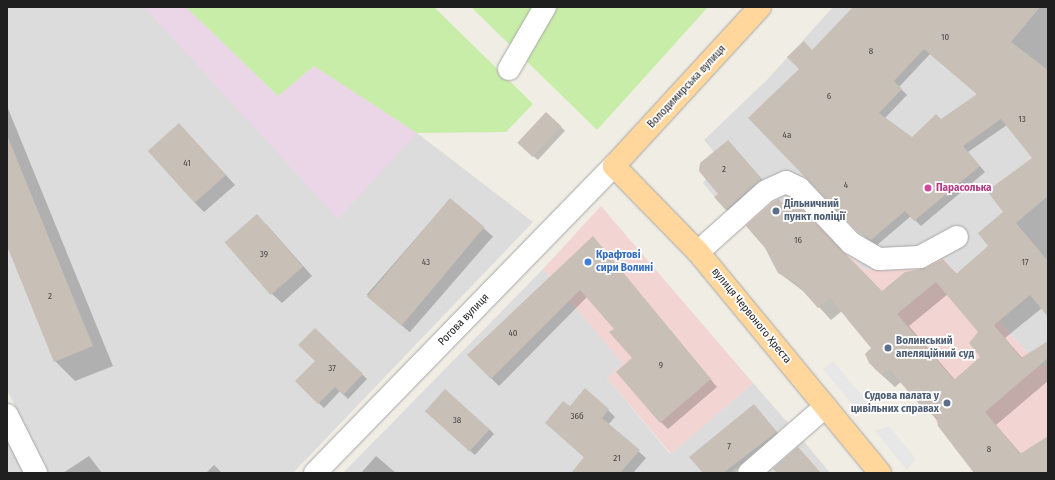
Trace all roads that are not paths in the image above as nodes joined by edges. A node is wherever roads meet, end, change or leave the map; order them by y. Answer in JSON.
{"nodes":[{"id":1,"x":545,"y":7,"type":"edge"},
{"id":2,"x":760,"y":7,"type":"edge"},
{"id":3,"x":509,"y":69,"type":"dead end"},
{"id":4,"x":614,"y":166,"type":"junction"},
{"id":5,"x":957,"y":237,"type":"dead end"},
{"id":6,"x":698,"y":252,"type":"junction"},
{"id":7,"x":826,"y":407,"type":"junction"},
{"id":8,"x":7,"y":415,"type":"edge"},
{"id":9,"x":873,"y":470,"type":"edge"},
{"id":10,"x":36,"y":473,"type":"edge"},
{"id":11,"x":315,"y":473,"type":"edge"},
{"id":12,"x":749,"y":473,"type":"edge"}],
"edges":[{"from":1,"to":3,"type":"street"},
{"from":2,"to":4,"type":"main road","name":"Володимирська вулиця"},
{"from":4,"to":6,"type":"main road","name":"вулиця Червоного Хреста"},
{"from":4,"to":11,"type":"street","name":"Рогова вулиця"},
{"from":5,"to":6,"type":"street"},
{"from":6,"to":7,"type":"main road","name":"вулиця Червоного Хреста"},
{"from":7,"to":9,"type":"main road","name":"вулиця Червоного Хреста"},
{"from":7,"to":12,"type":"street"},
{"from":8,"to":10,"type":"street"}]}
